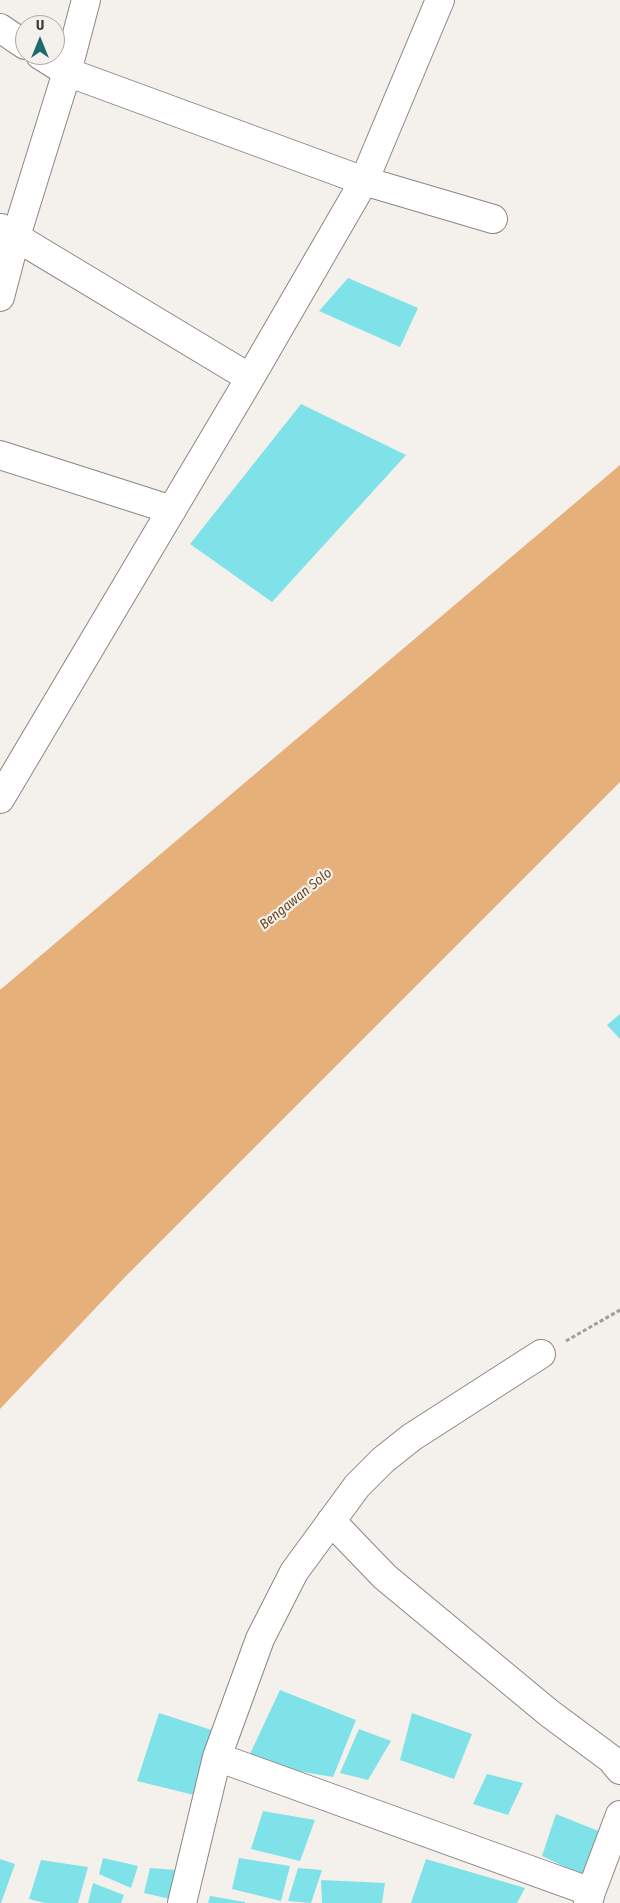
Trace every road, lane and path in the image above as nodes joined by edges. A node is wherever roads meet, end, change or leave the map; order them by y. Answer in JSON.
{"nodes":[{"id":1,"x":86,"y":0,"type":"edge"},
{"id":2,"x":440,"y":0,"type":"edge"},
{"id":3,"x":0,"y":28,"type":"edge"},
{"id":4,"x":15,"y":38,"type":"edge"},
{"id":5,"x":56,"y":65,"type":"edge"},
{"id":6,"x":67,"y":72,"type":"junction"},
{"id":7,"x":364,"y":181,"type":"junction"},
{"id":8,"x":493,"y":219,"type":"dead end"},
{"id":9,"x":8,"y":232,"type":"edge"},
{"id":10,"x":0,"y":297,"type":"edge"},
{"id":11,"x":250,"y":378,"type":"junction"},
{"id":12,"x":0,"y":455,"type":"edge"},
{"id":13,"x":172,"y":510,"type":"junction"},
{"id":14,"x":0,"y":799,"type":"edge"},
{"id":15,"x":620,"y":1310,"type":"edge"},
{"id":16,"x":541,"y":1354,"type":"joint"},
{"id":17,"x":331,"y":1521,"type":"junction"},
{"id":18,"x":217,"y":1757,"type":"junction"},
{"id":19,"x":620,"y":1770,"type":"edge"},
{"id":20,"x":620,"y":1815,"type":"edge"},
{"id":21,"x":590,"y":1898,"type":"edge"},
{"id":22,"x":182,"y":1903,"type":"edge"}],
"edges":[{"from":1,"to":6,"type":"street"},
{"from":2,"to":7,"type":"street"},
{"from":3,"to":4,"type":"street"},
{"from":5,"to":6,"type":"street"},
{"from":6,"to":7,"type":"street"},
{"from":6,"to":9,"type":"street"},
{"from":7,"to":8,"type":"street"},
{"from":7,"to":11,"type":"street"},
{"from":9,"to":10,"type":"street"},
{"from":9,"to":11,"type":"street"},
{"from":11,"to":13,"type":"street"},
{"from":12,"to":13,"type":"street"},
{"from":13,"to":14,"type":"street"},
{"from":15,"to":16,"type":"path"},
{"from":16,"to":17,"type":"street"},
{"from":17,"to":18,"type":"street"},
{"from":17,"to":19,"type":"street"},
{"from":18,"to":21,"type":"street"},
{"from":18,"to":22,"type":"street"},
{"from":20,"to":21,"type":"street"}]}
